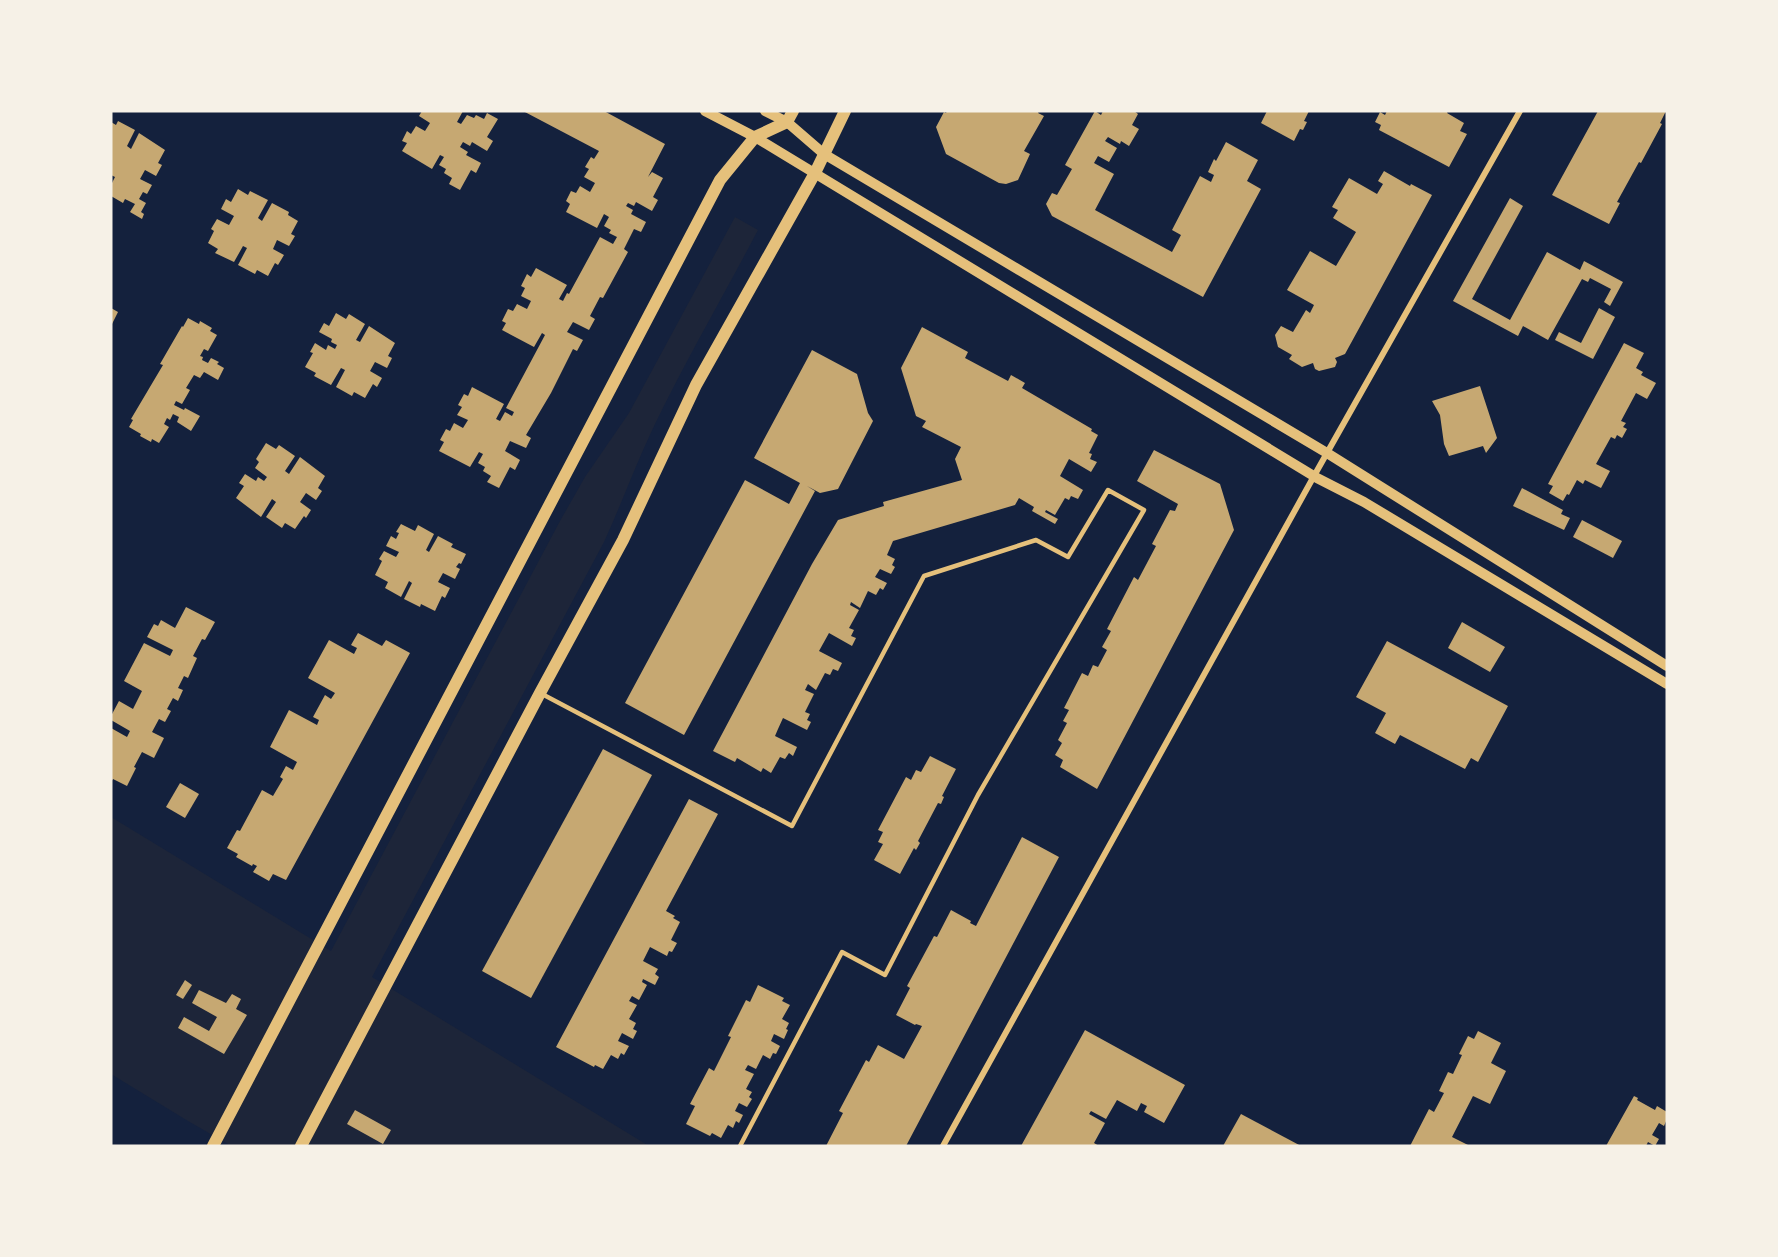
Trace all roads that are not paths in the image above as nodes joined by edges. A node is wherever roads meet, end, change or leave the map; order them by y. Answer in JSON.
{"nodes":[{"id":1,"x":705,"y":111,"type":"edge"},
{"id":2,"x":765,"y":111,"type":"edge"},
{"id":3,"x":845,"y":111,"type":"edge"},
{"id":4,"x":1520,"y":111,"type":"edge"},
{"id":5,"x":790,"y":117,"type":"edge"},
{"id":6,"x":755,"y":137,"type":"junction"},
{"id":7,"x":824,"y":154,"type":"junction"},
{"id":8,"x":815,"y":173,"type":"junction"},
{"id":9,"x":1327,"y":453,"type":"junction"},
{"id":10,"x":1314,"y":476,"type":"junction"},
{"id":11,"x":1667,"y":666,"type":"edge"},
{"id":12,"x":1667,"y":684,"type":"edge"},
{"id":13,"x":540,"y":693,"type":"junction"},
{"id":14,"x":213,"y":1146,"type":"edge"},
{"id":15,"x":301,"y":1146,"type":"edge"},
{"id":16,"x":740,"y":1146,"type":"edge"},
{"id":17,"x":943,"y":1146,"type":"edge"}],
"edges":[{"from":1,"to":6,"type":"street"},
{"from":2,"to":5,"type":"street"},
{"from":3,"to":7,"type":"main road"},
{"from":4,"to":9,"type":"street"},
{"from":5,"to":6,"type":"main road"},
{"from":5,"to":7,"type":"street"},
{"from":6,"to":8,"type":"street"},
{"from":6,"to":14,"type":"main road"},
{"from":7,"to":8,"type":"main road"},
{"from":7,"to":9,"type":"street"},
{"from":8,"to":10,"type":"street"},
{"from":8,"to":13,"type":"main road"},
{"from":9,"to":10,"type":"street"},
{"from":9,"to":11,"type":"street"},
{"from":10,"to":12,"type":"street"},
{"from":10,"to":17,"type":"street"},
{"from":13,"to":15,"type":"main road"},
{"from":13,"to":16,"type":"lane"}]}
